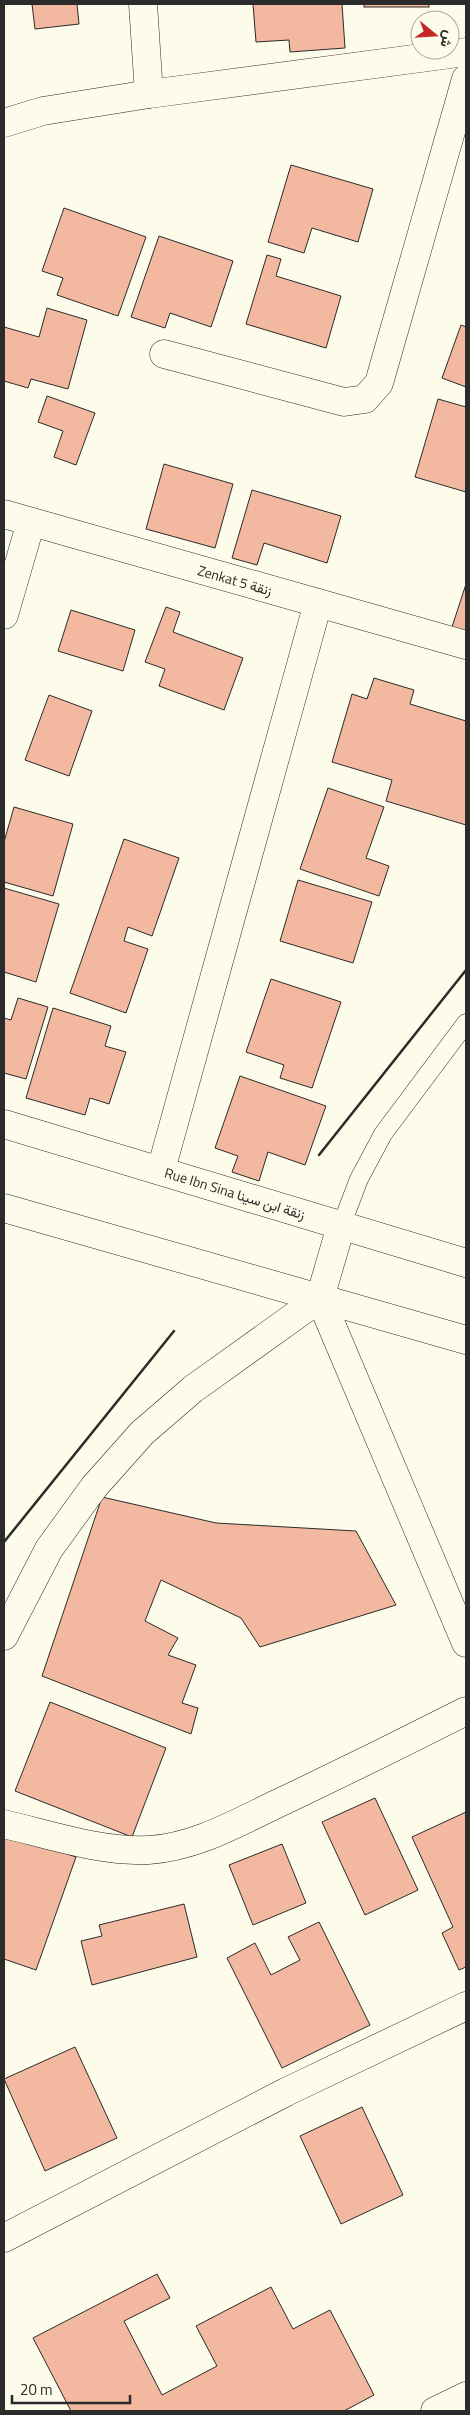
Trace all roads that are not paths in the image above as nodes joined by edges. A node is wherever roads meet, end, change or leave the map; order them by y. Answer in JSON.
{"nodes":[{"id":1,"x":143,"y":4,"type":"edge"},
{"id":2,"x":466,"y":52,"type":"edge"},
{"id":3,"x":466,"y":79,"type":"edge"},
{"id":4,"x":149,"y":94,"type":"junction"},
{"id":5,"x":4,"y":123,"type":"edge"},
{"id":6,"x":164,"y":354,"type":"dead end"},
{"id":7,"x":4,"y":514,"type":"edge"},
{"id":8,"x":31,"y":522,"type":"junction"},
{"id":9,"x":318,"y":603,"type":"junction"},
{"id":10,"x":4,"y":615,"type":"edge"},
{"id":11,"x":466,"y":645,"type":"edge"},
{"id":12,"x":466,"y":1023,"type":"edge"},
{"id":13,"x":4,"y":1124,"type":"edge"},
{"id":14,"x":160,"y":1170,"type":"junction"},
{"id":15,"x":4,"y":1208,"type":"edge"},
{"id":16,"x":341,"y":1226,"type":"junction"},
{"id":17,"x":466,"y":1263,"type":"edge"},
{"id":18,"x":320,"y":1298,"type":"junction"},
{"id":19,"x":466,"y":1340,"type":"edge"},
{"id":20,"x":4,"y":1636,"type":"edge"},
{"id":21,"x":466,"y":1643,"type":"edge"},
{"id":22,"x":466,"y":1711,"type":"edge"},
{"id":23,"x":4,"y":1824,"type":"edge"},
{"id":24,"x":466,"y":2006,"type":"edge"},
{"id":25,"x":4,"y":2238,"type":"edge"},
{"id":26,"x":466,"y":2396,"type":"edge"},
{"id":27,"x":435,"y":2411,"type":"edge"}],
"edges":[{"from":1,"to":4,"type":"street"},
{"from":2,"to":4,"type":"street"},
{"from":3,"to":6,"type":"street"},
{"from":4,"to":5,"type":"street"},
{"from":7,"to":8,"type":"street","name":"Zenkat 5 زنقة"},
{"from":8,"to":9,"type":"street","name":"Zenkat 5 زنقة"},
{"from":8,"to":10,"type":"street"},
{"from":9,"to":11,"type":"street","name":"Zenkat 5 زنقة"},
{"from":9,"to":14,"type":"street"},
{"from":12,"to":16,"type":"lane"},
{"from":13,"to":14,"type":"street","name":"Rue Ibn Sina زنقة ابن سينا"},
{"from":14,"to":16,"type":"street","name":"Rue Ibn Sina زنقة ابن سينا"},
{"from":15,"to":18,"type":"street"},
{"from":16,"to":17,"type":"street","name":"Rue Ibn Sina زنقة ابن سينا"},
{"from":16,"to":18,"type":"street"},
{"from":18,"to":19,"type":"street"},
{"from":18,"to":20,"type":"street"},
{"from":18,"to":21,"type":"street"},
{"from":22,"to":23,"type":"street"},
{"from":24,"to":25,"type":"street"},
{"from":26,"to":27,"type":"street"}]}
